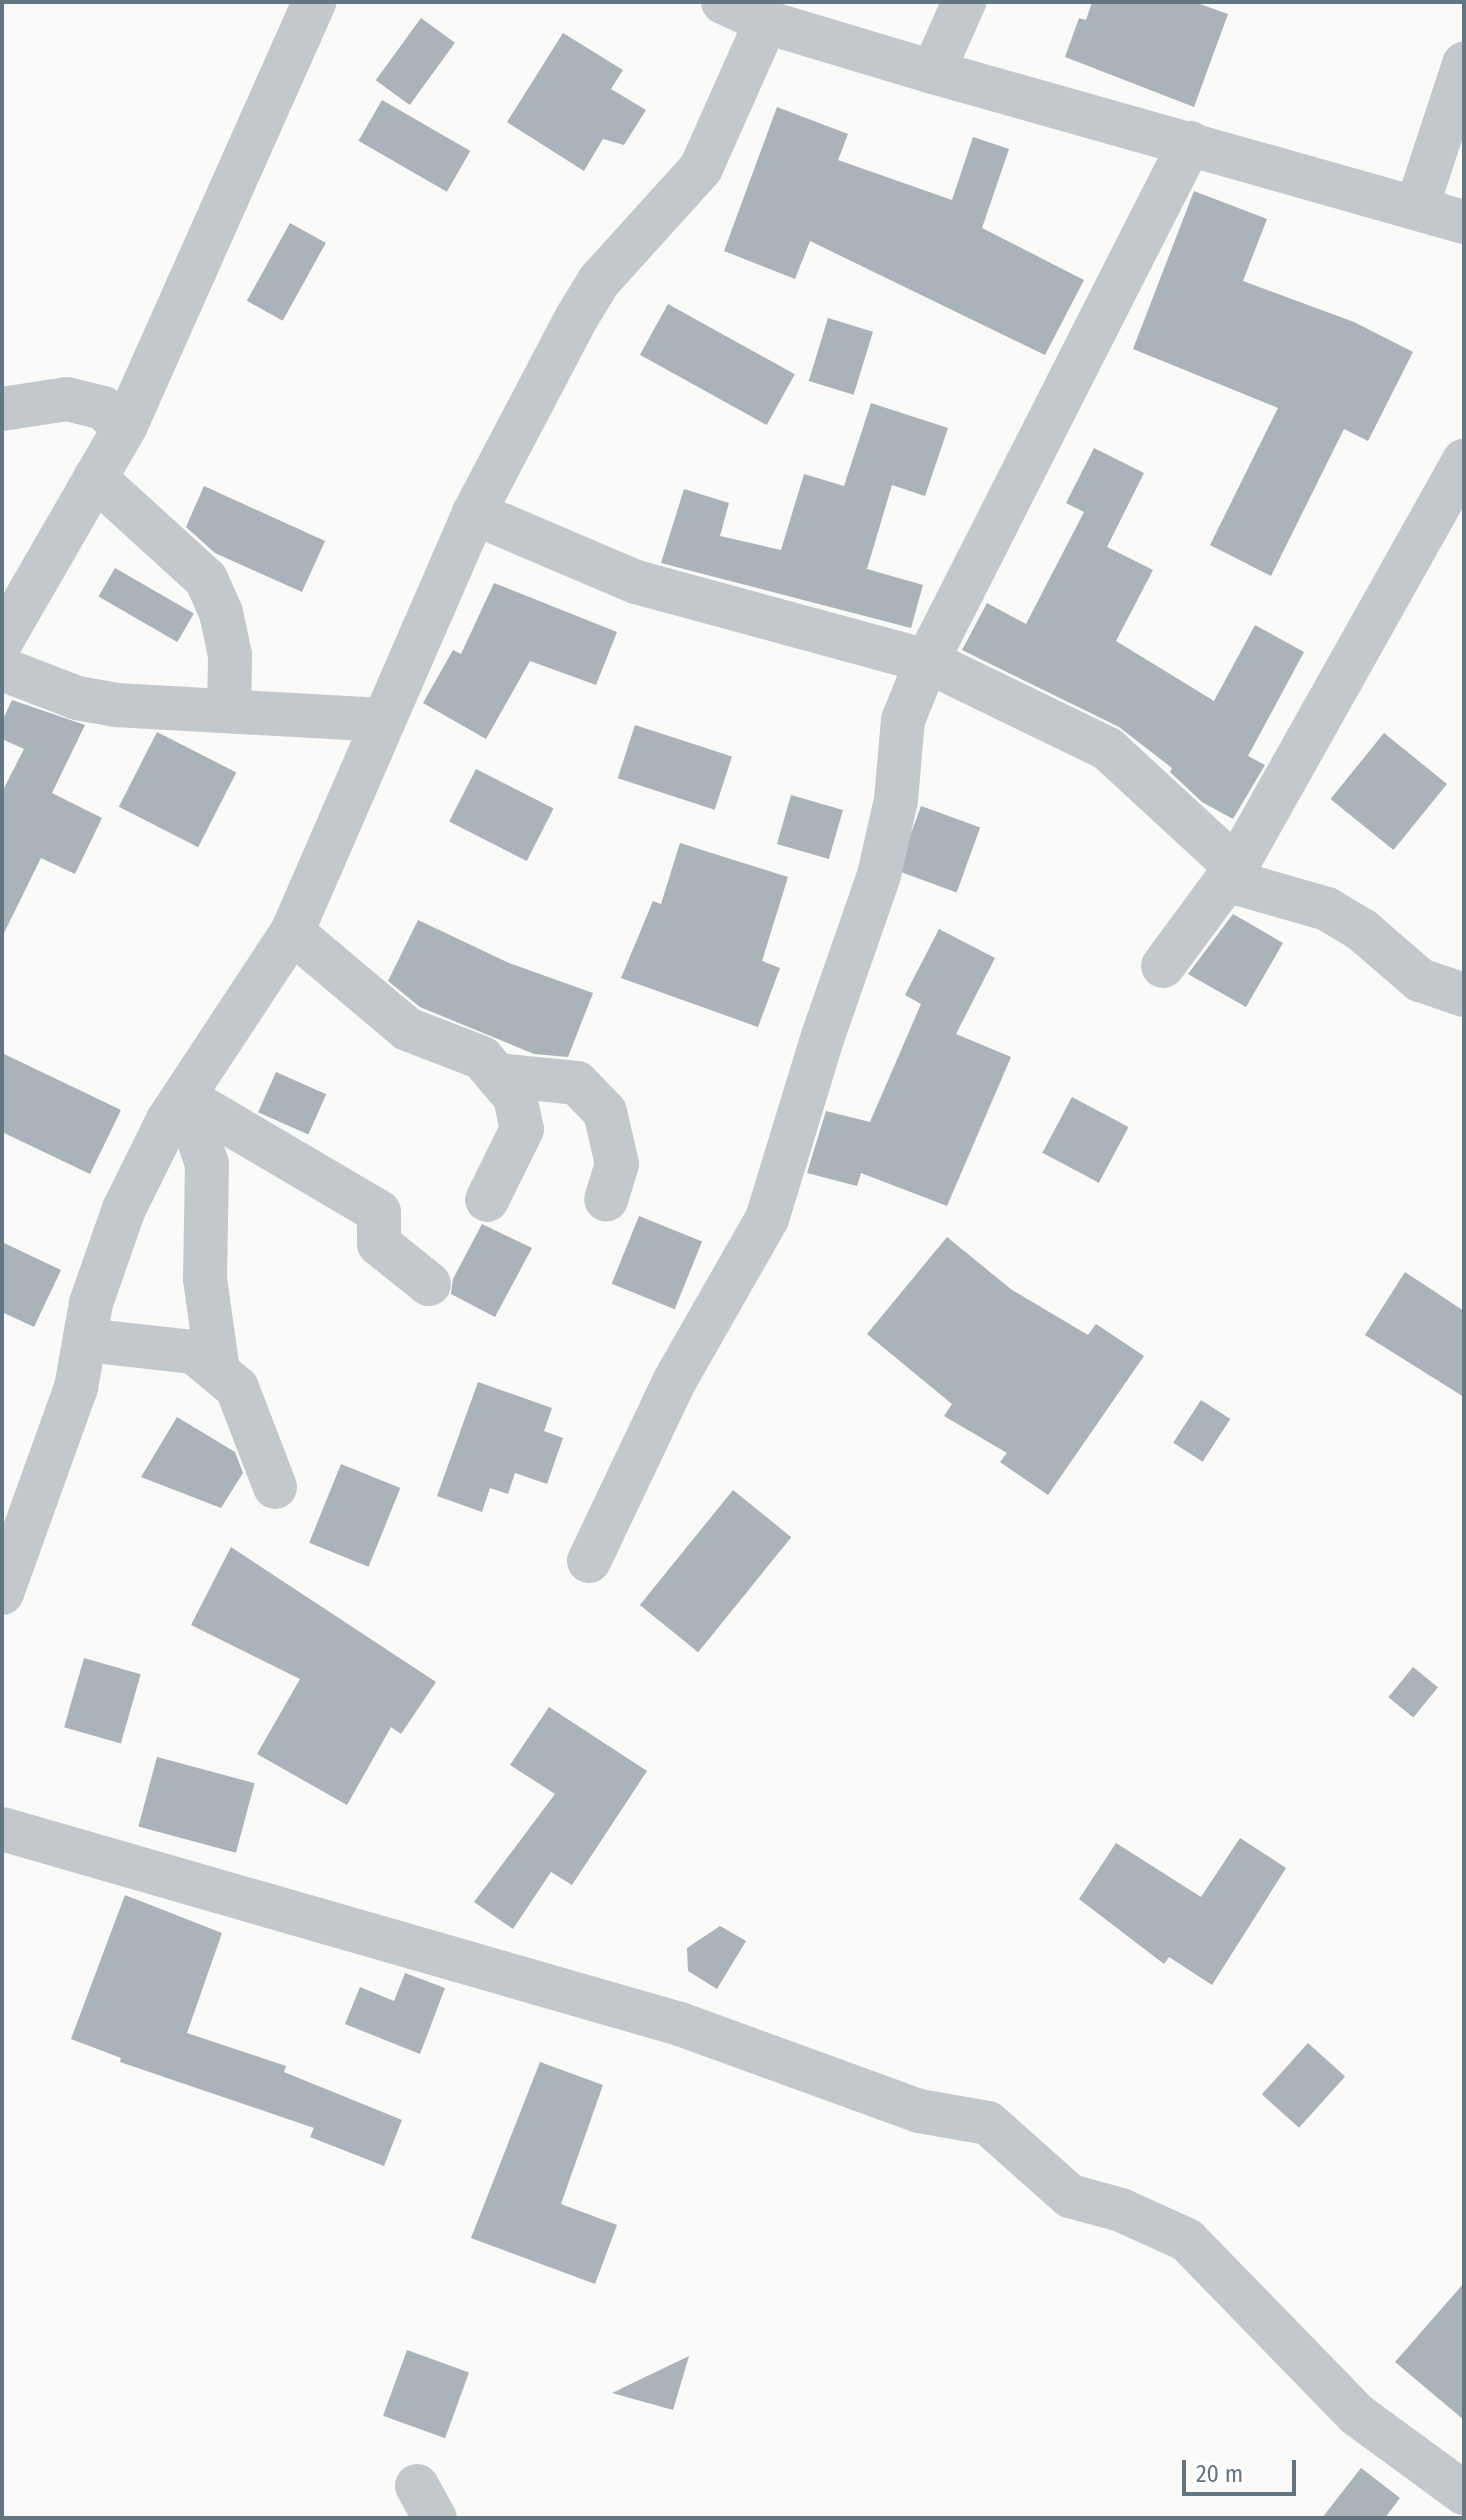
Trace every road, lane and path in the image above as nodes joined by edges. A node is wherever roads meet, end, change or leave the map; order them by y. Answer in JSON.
{"nodes":[{"id":1,"x":314,"y":2,"type":"edge"},
{"id":2,"x":723,"y":2,"type":"edge"},
{"id":3,"x":964,"y":2,"type":"edge"},
{"id":4,"x":766,"y":22,"type":"junction"},
{"id":5,"x":1464,"y":64,"type":"edge"},
{"id":6,"x":933,"y":72,"type":"junction"},
{"id":7,"x":1190,"y":143,"type":"junction"},
{"id":8,"x":1417,"y":207,"type":"junction"},
{"id":9,"x":1464,"y":222,"type":"edge"},
{"id":10,"x":2,"y":409,"type":"edge"},
{"id":11,"x":124,"y":428,"type":"junction"},
{"id":12,"x":1464,"y":461,"type":"edge"},
{"id":13,"x":95,"y":478,"type":"junction"},
{"id":14,"x":474,"y":513,"type":"junction"},
{"id":15,"x":2,"y":640,"type":"edge"},
{"id":16,"x":927,"y":661,"type":"junction"},
{"id":17,"x":2,"y":669,"type":"edge"},
{"id":18,"x":229,"y":711,"type":"junction"},
{"id":19,"x":382,"y":720,"type":"junction"},
{"id":20,"x":1231,"y":874,"type":"junction"},
{"id":21,"x":292,"y":932,"type":"junction"},
{"id":22,"x":1163,"y":966,"type":"dead end"},
{"id":23,"x":1464,"y":995,"type":"edge"},
{"id":24,"x":497,"y":1075,"type":"junction"},
{"id":25,"x":184,"y":1097,"type":"junction"},
{"id":26,"x":606,"y":1199,"type":"dead end"},
{"id":27,"x":487,"y":1200,"type":"dead end"},
{"id":28,"x":429,"y":1284,"type":"dead end"},
{"id":29,"x":85,"y":1340,"type":"junction"},
{"id":30,"x":218,"y":1371,"type":"junction"},
{"id":31,"x":275,"y":1487,"type":"dead end"},
{"id":32,"x":589,"y":1561,"type":"dead end"},
{"id":33,"x":2,"y":1593,"type":"edge"},
{"id":34,"x":2,"y":1829,"type":"edge"},
{"id":35,"x":1464,"y":2493,"type":"edge"}],
"edges":[{"from":1,"to":11,"type":"street"},
{"from":2,"to":4,"type":"street"},
{"from":3,"to":6,"type":"street"},
{"from":4,"to":6,"type":"street"},
{"from":4,"to":14,"type":"street"},
{"from":5,"to":8,"type":"street"},
{"from":6,"to":7,"type":"street"},
{"from":7,"to":8,"type":"street"},
{"from":7,"to":16,"type":"street"},
{"from":8,"to":9,"type":"street"},
{"from":10,"to":11,"type":"street"},
{"from":11,"to":13,"type":"street"},
{"from":12,"to":20,"type":"street"},
{"from":13,"to":15,"type":"street"},
{"from":13,"to":18,"type":"street"},
{"from":14,"to":16,"type":"street"},
{"from":14,"to":19,"type":"street"},
{"from":16,"to":20,"type":"street"},
{"from":16,"to":32,"type":"street"},
{"from":17,"to":18,"type":"street"},
{"from":18,"to":19,"type":"street"},
{"from":19,"to":21,"type":"street"},
{"from":20,"to":22,"type":"street"},
{"from":20,"to":23,"type":"street"},
{"from":21,"to":24,"type":"street"},
{"from":21,"to":25,"type":"street"},
{"from":24,"to":26,"type":"street"},
{"from":24,"to":27,"type":"street"},
{"from":25,"to":28,"type":"street"},
{"from":25,"to":29,"type":"street"},
{"from":25,"to":30,"type":"street"},
{"from":29,"to":30,"type":"street"},
{"from":29,"to":33,"type":"street"},
{"from":30,"to":31,"type":"street"},
{"from":34,"to":35,"type":"street"}]}
